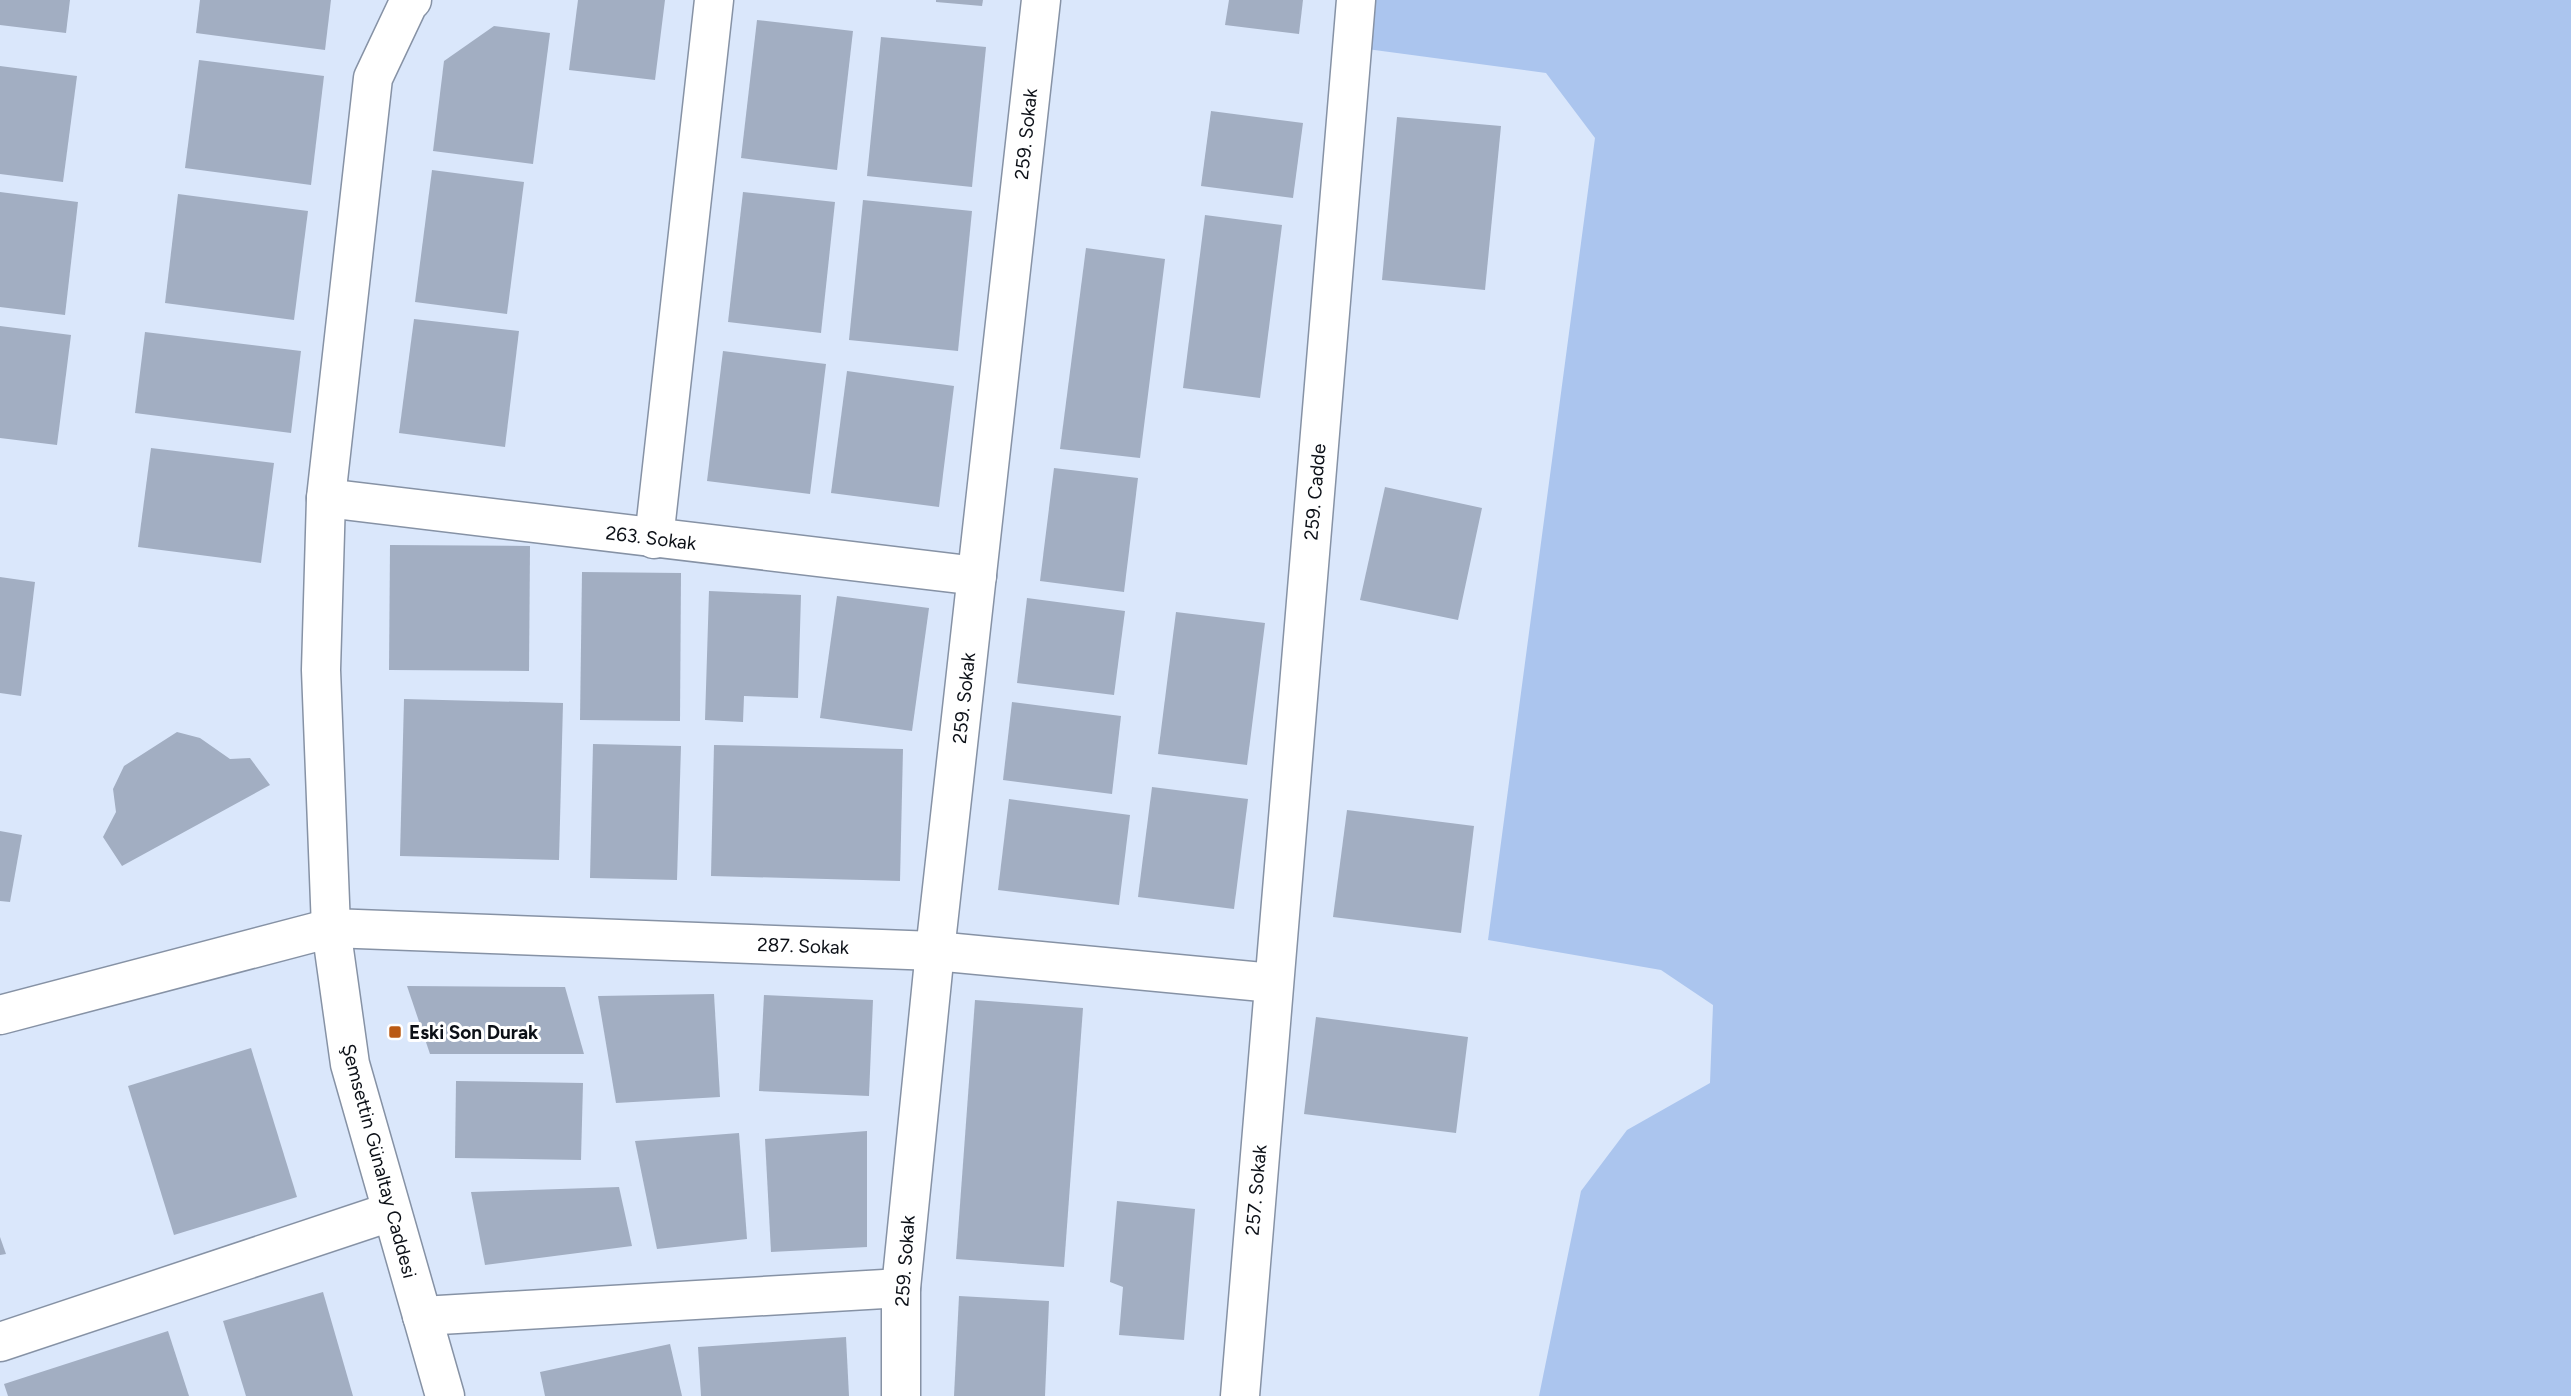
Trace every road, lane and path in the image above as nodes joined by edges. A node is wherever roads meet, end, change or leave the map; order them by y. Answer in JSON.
{"nodes":[{"id":1,"x":412,"y":0,"type":"edge"},
{"id":2,"x":714,"y":0,"type":"edge"},
{"id":3,"x":1041,"y":0,"type":"edge"},
{"id":4,"x":1356,"y":0,"type":"edge"},
{"id":5,"x":326,"y":498,"type":"junction"},
{"id":6,"x":654,"y":539,"type":"junction"},
{"id":7,"x":977,"y":576,"type":"junction"},
{"id":8,"x":331,"y":928,"type":"junction"},
{"id":9,"x":935,"y":951,"type":"junction"},
{"id":10,"x":1273,"y":983,"type":"junction"},
{"id":11,"x":0,"y":1015,"type":"edge"},
{"id":12,"x":390,"y":1212,"type":"junction"},
{"id":13,"x":901,"y":1288,"type":"junction"},
{"id":14,"x":422,"y":1316,"type":"junction"},
{"id":15,"x":0,"y":1342,"type":"edge"},
{"id":16,"x":445,"y":1396,"type":"edge"},
{"id":17,"x":901,"y":1396,"type":"edge"},
{"id":18,"x":1240,"y":1396,"type":"edge"}],
"edges":[{"from":1,"to":5,"type":"street","name":"Şemsettin Günaltay Caddesi"},
{"from":2,"to":6,"type":"street"},
{"from":3,"to":7,"type":"street","name":"259. Sokak"},
{"from":4,"to":10,"type":"street","name":"259. Cadde"},
{"from":5,"to":6,"type":"street","name":"263. Sokak"},
{"from":5,"to":8,"type":"street","name":"Şemsettin Günaltay Caddesi"},
{"from":6,"to":7,"type":"street","name":"263. Sokak"},
{"from":7,"to":9,"type":"street","name":"259. Sokak"},
{"from":8,"to":9,"type":"street","name":"287. Sokak"},
{"from":8,"to":11,"type":"street"},
{"from":8,"to":12,"type":"street","name":"Şemsettin Günaltay Caddesi"},
{"from":9,"to":10,"type":"street","name":"287. Sokak"},
{"from":9,"to":13,"type":"street","name":"259. Sokak"},
{"from":10,"to":18,"type":"street","name":"257. Sokak"},
{"from":12,"to":14,"type":"street","name":"Şemsettin Günaltay Caddesi"},
{"from":12,"to":15,"type":"street"},
{"from":13,"to":14,"type":"street"},
{"from":13,"to":17,"type":"street","name":"259. Sokak"},
{"from":14,"to":16,"type":"street","name":"Şemsettin Günaltay Caddesi"}]}
